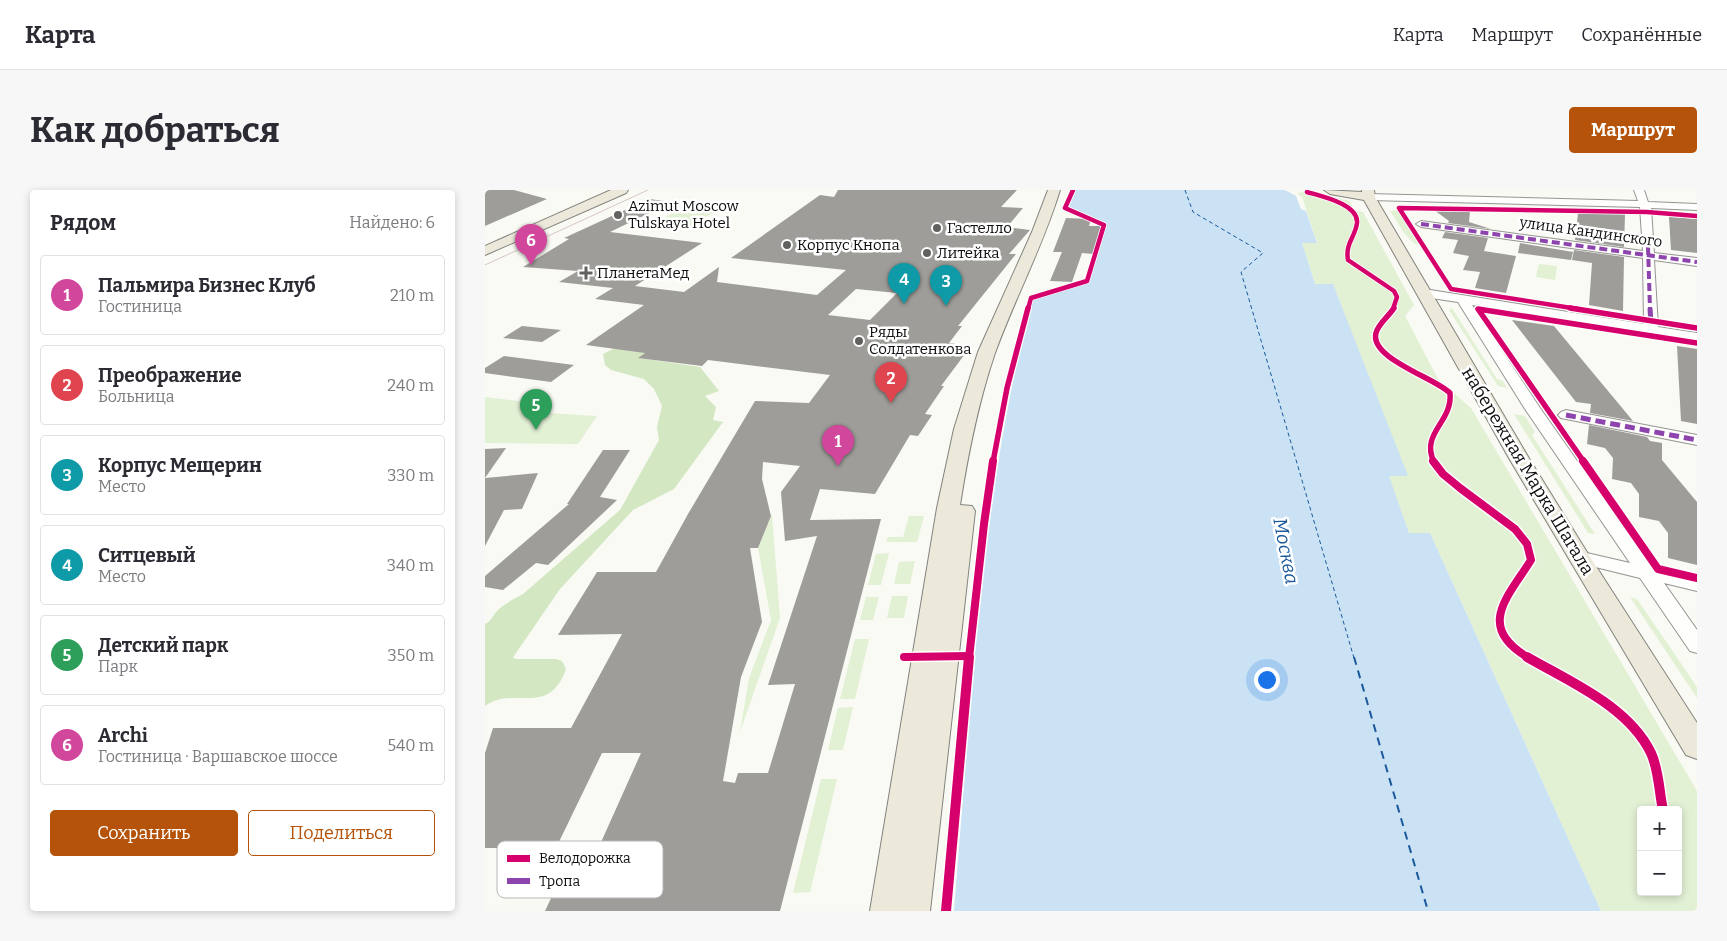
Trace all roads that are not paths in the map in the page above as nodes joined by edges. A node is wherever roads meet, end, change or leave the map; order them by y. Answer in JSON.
{"nodes":[{"id":1,"x":595,"y":190,"type":"edge"},
{"id":2,"x":622,"y":190,"type":"edge"},
{"id":3,"x":1054,"y":190,"type":"edge"},
{"id":4,"x":1064,"y":190,"type":"edge"},
{"id":5,"x":1330,"y":190,"type":"edge"},
{"id":6,"x":1382,"y":190,"type":"edge"},
{"id":7,"x":1369,"y":193,"type":"edge"},
{"id":8,"x":1643,"y":202,"type":"edge"},
{"id":9,"x":1697,"y":203,"type":"edge"},
{"id":10,"x":1697,"y":207,"type":"edge"},
{"id":11,"x":1403,"y":209,"type":"dead end"},
{"id":12,"x":1697,"y":217,"type":"edge"},
{"id":13,"x":1421,"y":224,"type":"dead end"},
{"id":14,"x":485,"y":240,"type":"edge"},
{"id":15,"x":485,"y":251,"type":"edge"},
{"id":16,"x":1649,"y":251,"type":"junction"},
{"id":17,"x":1697,"y":262,"type":"edge"},
{"id":18,"x":1424,"y":293,"type":"junction"},
{"id":19,"x":1462,"y":299,"type":"junction"},
{"id":20,"x":1651,"y":329,"type":"junction"},
{"id":21,"x":1697,"y":337,"type":"edge"},
{"id":22,"x":1566,"y":415,"type":"dead end"},
{"id":23,"x":1697,"y":440,"type":"edge"},
{"id":24,"x":1578,"y":557,"type":"junction"},
{"id":25,"x":1645,"y":573,"type":"junction"},
{"id":26,"x":1697,"y":585,"type":"edge"},
{"id":27,"x":1697,"y":646,"type":"edge"},
{"id":28,"x":1697,"y":747,"type":"edge"},
{"id":29,"x":887,"y":911,"type":"edge"},
{"id":30,"x":913,"y":911,"type":"edge"}],
"edges":[{"from":1,"to":14,"type":"main road"},
{"from":2,"to":15,"type":"main road"},
{"from":3,"to":29,"type":"main road"},
{"from":4,"to":30,"type":"main road"},
{"from":5,"to":7,"type":"main road"},
{"from":6,"to":8,"type":"street"},
{"from":7,"to":8,"type":"street"},
{"from":7,"to":18,"type":"main road","name":"набережная Марка Шагала"},
{"from":8,"to":9,"type":"street"},
{"from":8,"to":10,"type":"street"},
{"from":8,"to":11,"type":"street"},
{"from":8,"to":12,"type":"street"},
{"from":8,"to":16,"type":"street"},
{"from":13,"to":16,"type":"street","name":"улица Кандинского"},
{"from":16,"to":17,"type":"street","name":"улица Кандинского"},
{"from":16,"to":20,"type":"street"},
{"from":18,"to":19,"type":"street"},
{"from":18,"to":24,"type":"main road","name":"набережная Марка Шагала"},
{"from":19,"to":20,"type":"street"},
{"from":19,"to":25,"type":"street","name":"набережная Марка Шагала"},
{"from":20,"to":21,"type":"street"},
{"from":22,"to":23,"type":"street"},
{"from":24,"to":25,"type":"street"},
{"from":24,"to":28,"type":"main road","name":"набережная Марка Шагала"},
{"from":25,"to":26,"type":"street"},
{"from":25,"to":27,"type":"street","name":"набережная Марка Шагала"}]}
